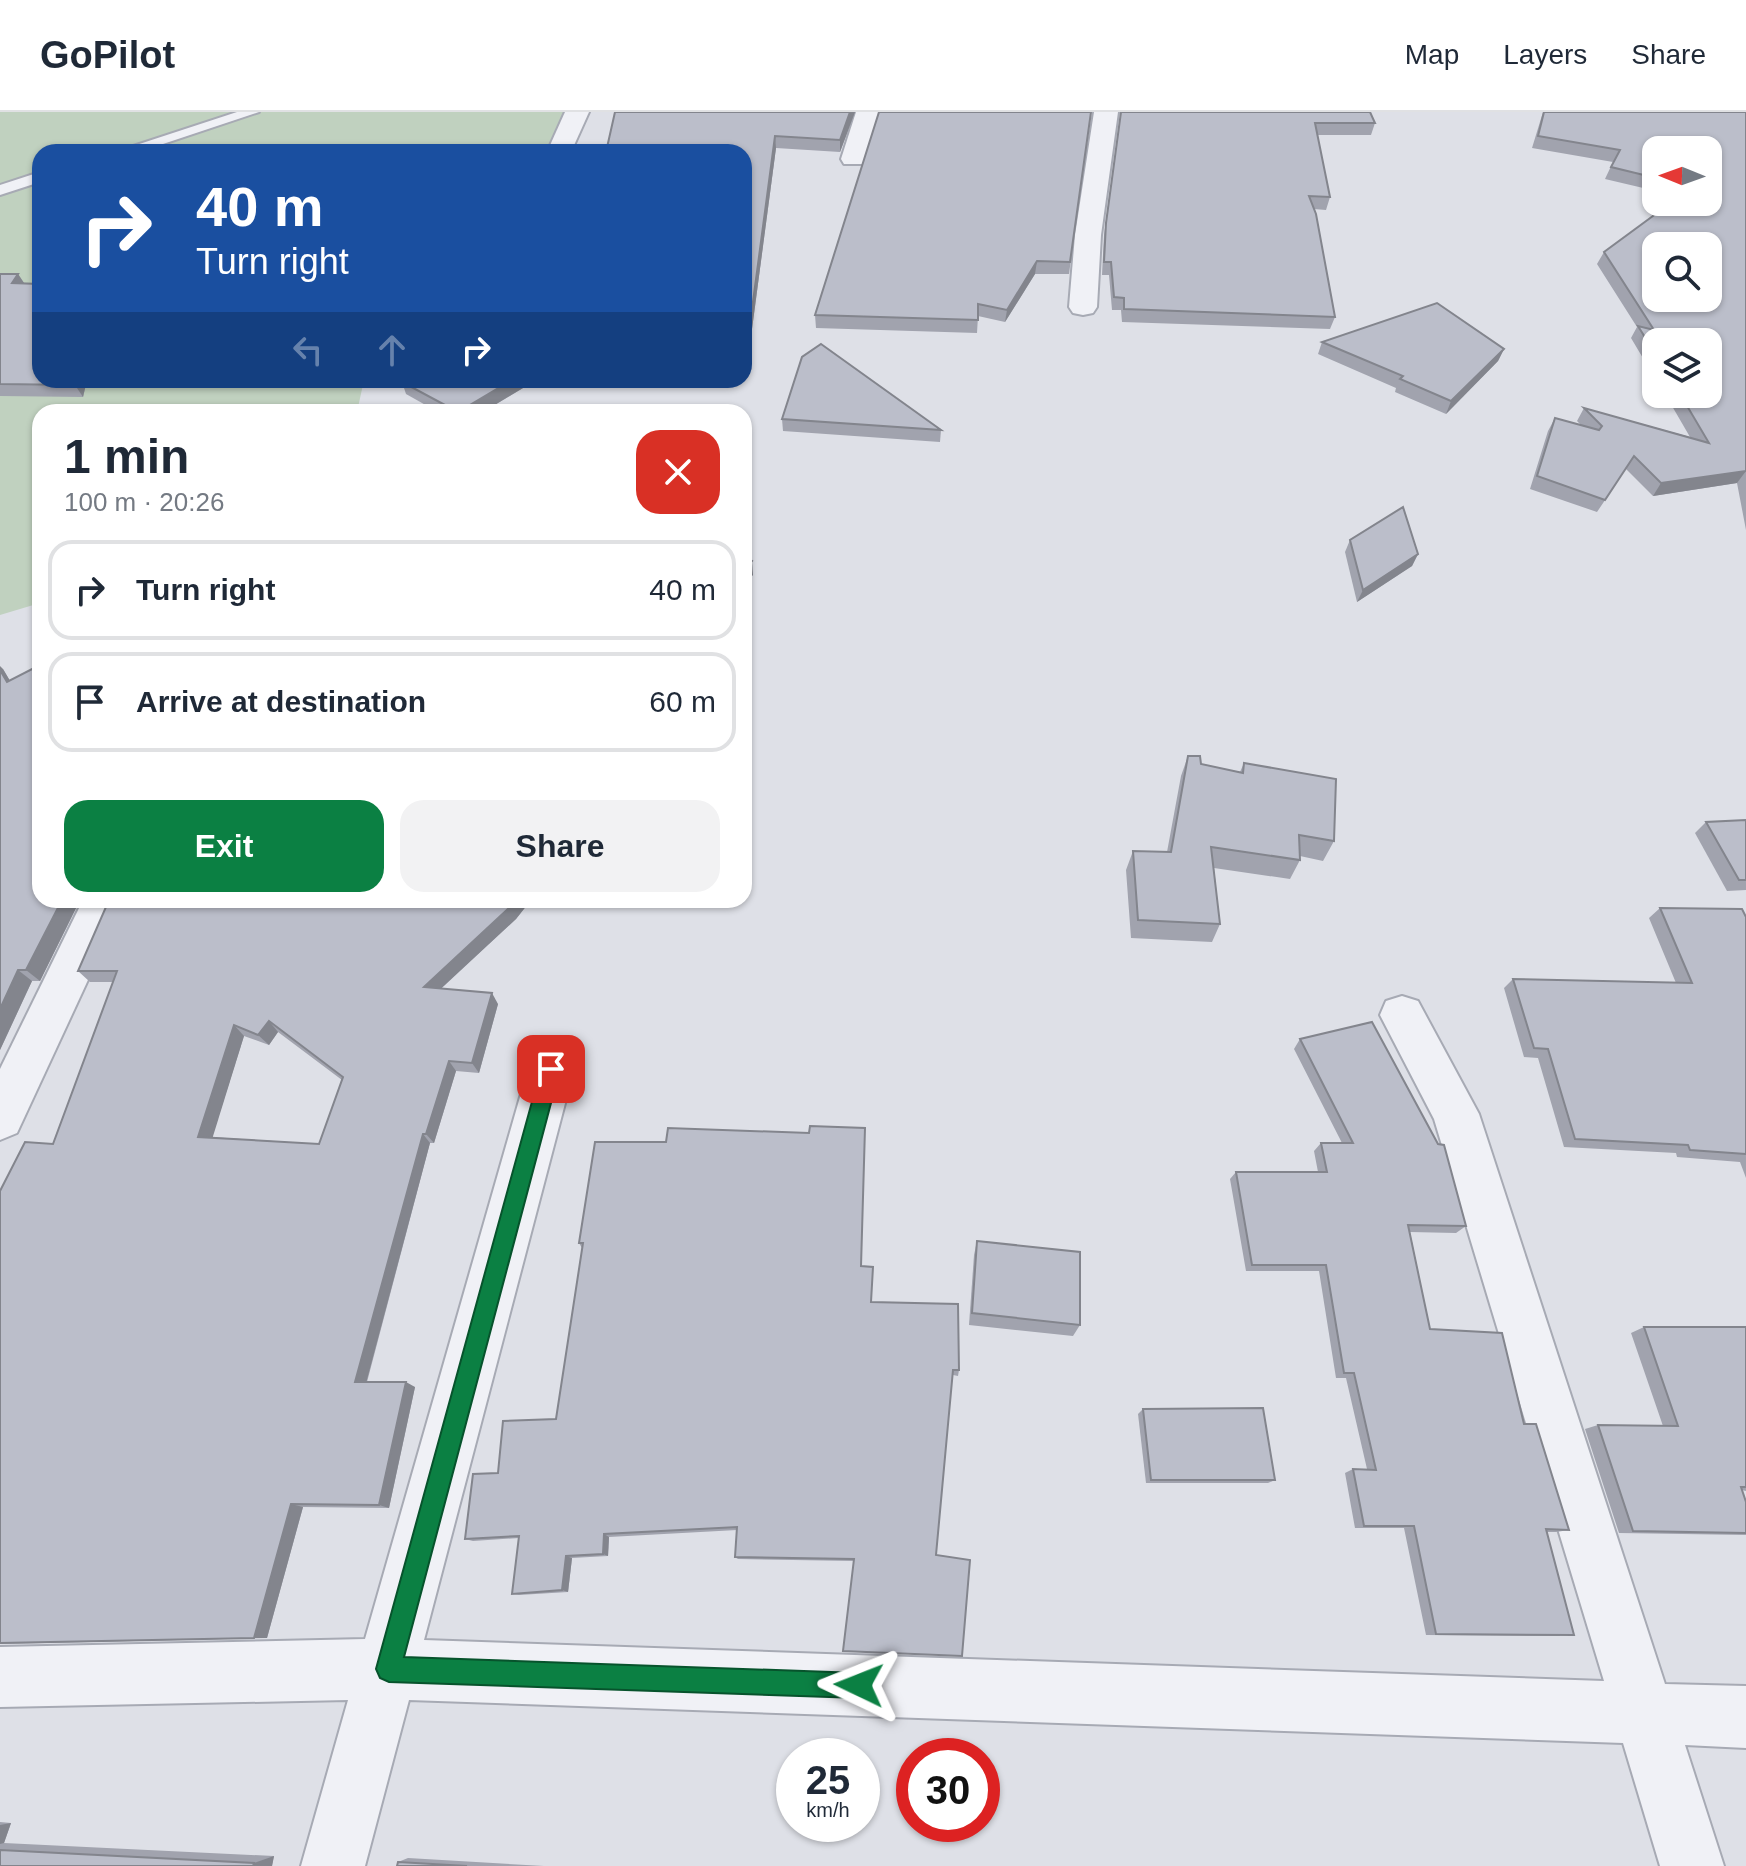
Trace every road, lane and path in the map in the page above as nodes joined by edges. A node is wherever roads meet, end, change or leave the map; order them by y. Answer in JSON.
{"nodes":[{"id":1,"x":252,"y":112,"type":"edge"},
{"id":2,"x":577,"y":112,"type":"edge"},
{"id":3,"x":868,"y":112,"type":"edge"},
{"id":4,"x":1106,"y":112,"type":"edge"},
{"id":5,"x":149,"y":144,"type":"edge"},
{"id":6,"x":563,"y":144,"type":"edge"},
{"id":7,"x":853,"y":159,"type":"dead end"},
{"id":8,"x":32,"y":180,"type":"edge"},
{"id":9,"x":0,"y":190,"type":"edge"},
{"id":10,"x":1083,"y":307,"type":"dead end"},
{"id":11,"x":100,"y":908,"type":"edge"},
{"id":12,"x":1402,"y":1015,"type":"dead end"},
{"id":13,"x":551,"y":1069,"type":"dead end"},
{"id":14,"x":0,"y":1118,"type":"edge"},
{"id":15,"x":389,"y":1669,"type":"junction"},
{"id":16,"x":0,"y":1677,"type":"edge"},
{"id":17,"x":1646,"y":1712,"type":"junction"},
{"id":18,"x":1746,"y":1717,"type":"edge"},
{"id":19,"x":333,"y":1866,"type":"edge"},
{"id":20,"x":1692,"y":1866,"type":"edge"}],
"edges":[{"from":1,"to":5,"type":"lane"},
{"from":2,"to":6,"type":"street"},
{"from":3,"to":7,"type":"street"},
{"from":4,"to":10,"type":"street"},
{"from":8,"to":9,"type":"lane"},
{"from":11,"to":14,"type":"street"},
{"from":12,"to":17,"type":"street"},
{"from":13,"to":15,"type":"street"},
{"from":15,"to":16,"type":"street"},
{"from":15,"to":17,"type":"street"},
{"from":15,"to":19,"type":"street"},
{"from":17,"to":18,"type":"street"},
{"from":17,"to":20,"type":"street"}]}
